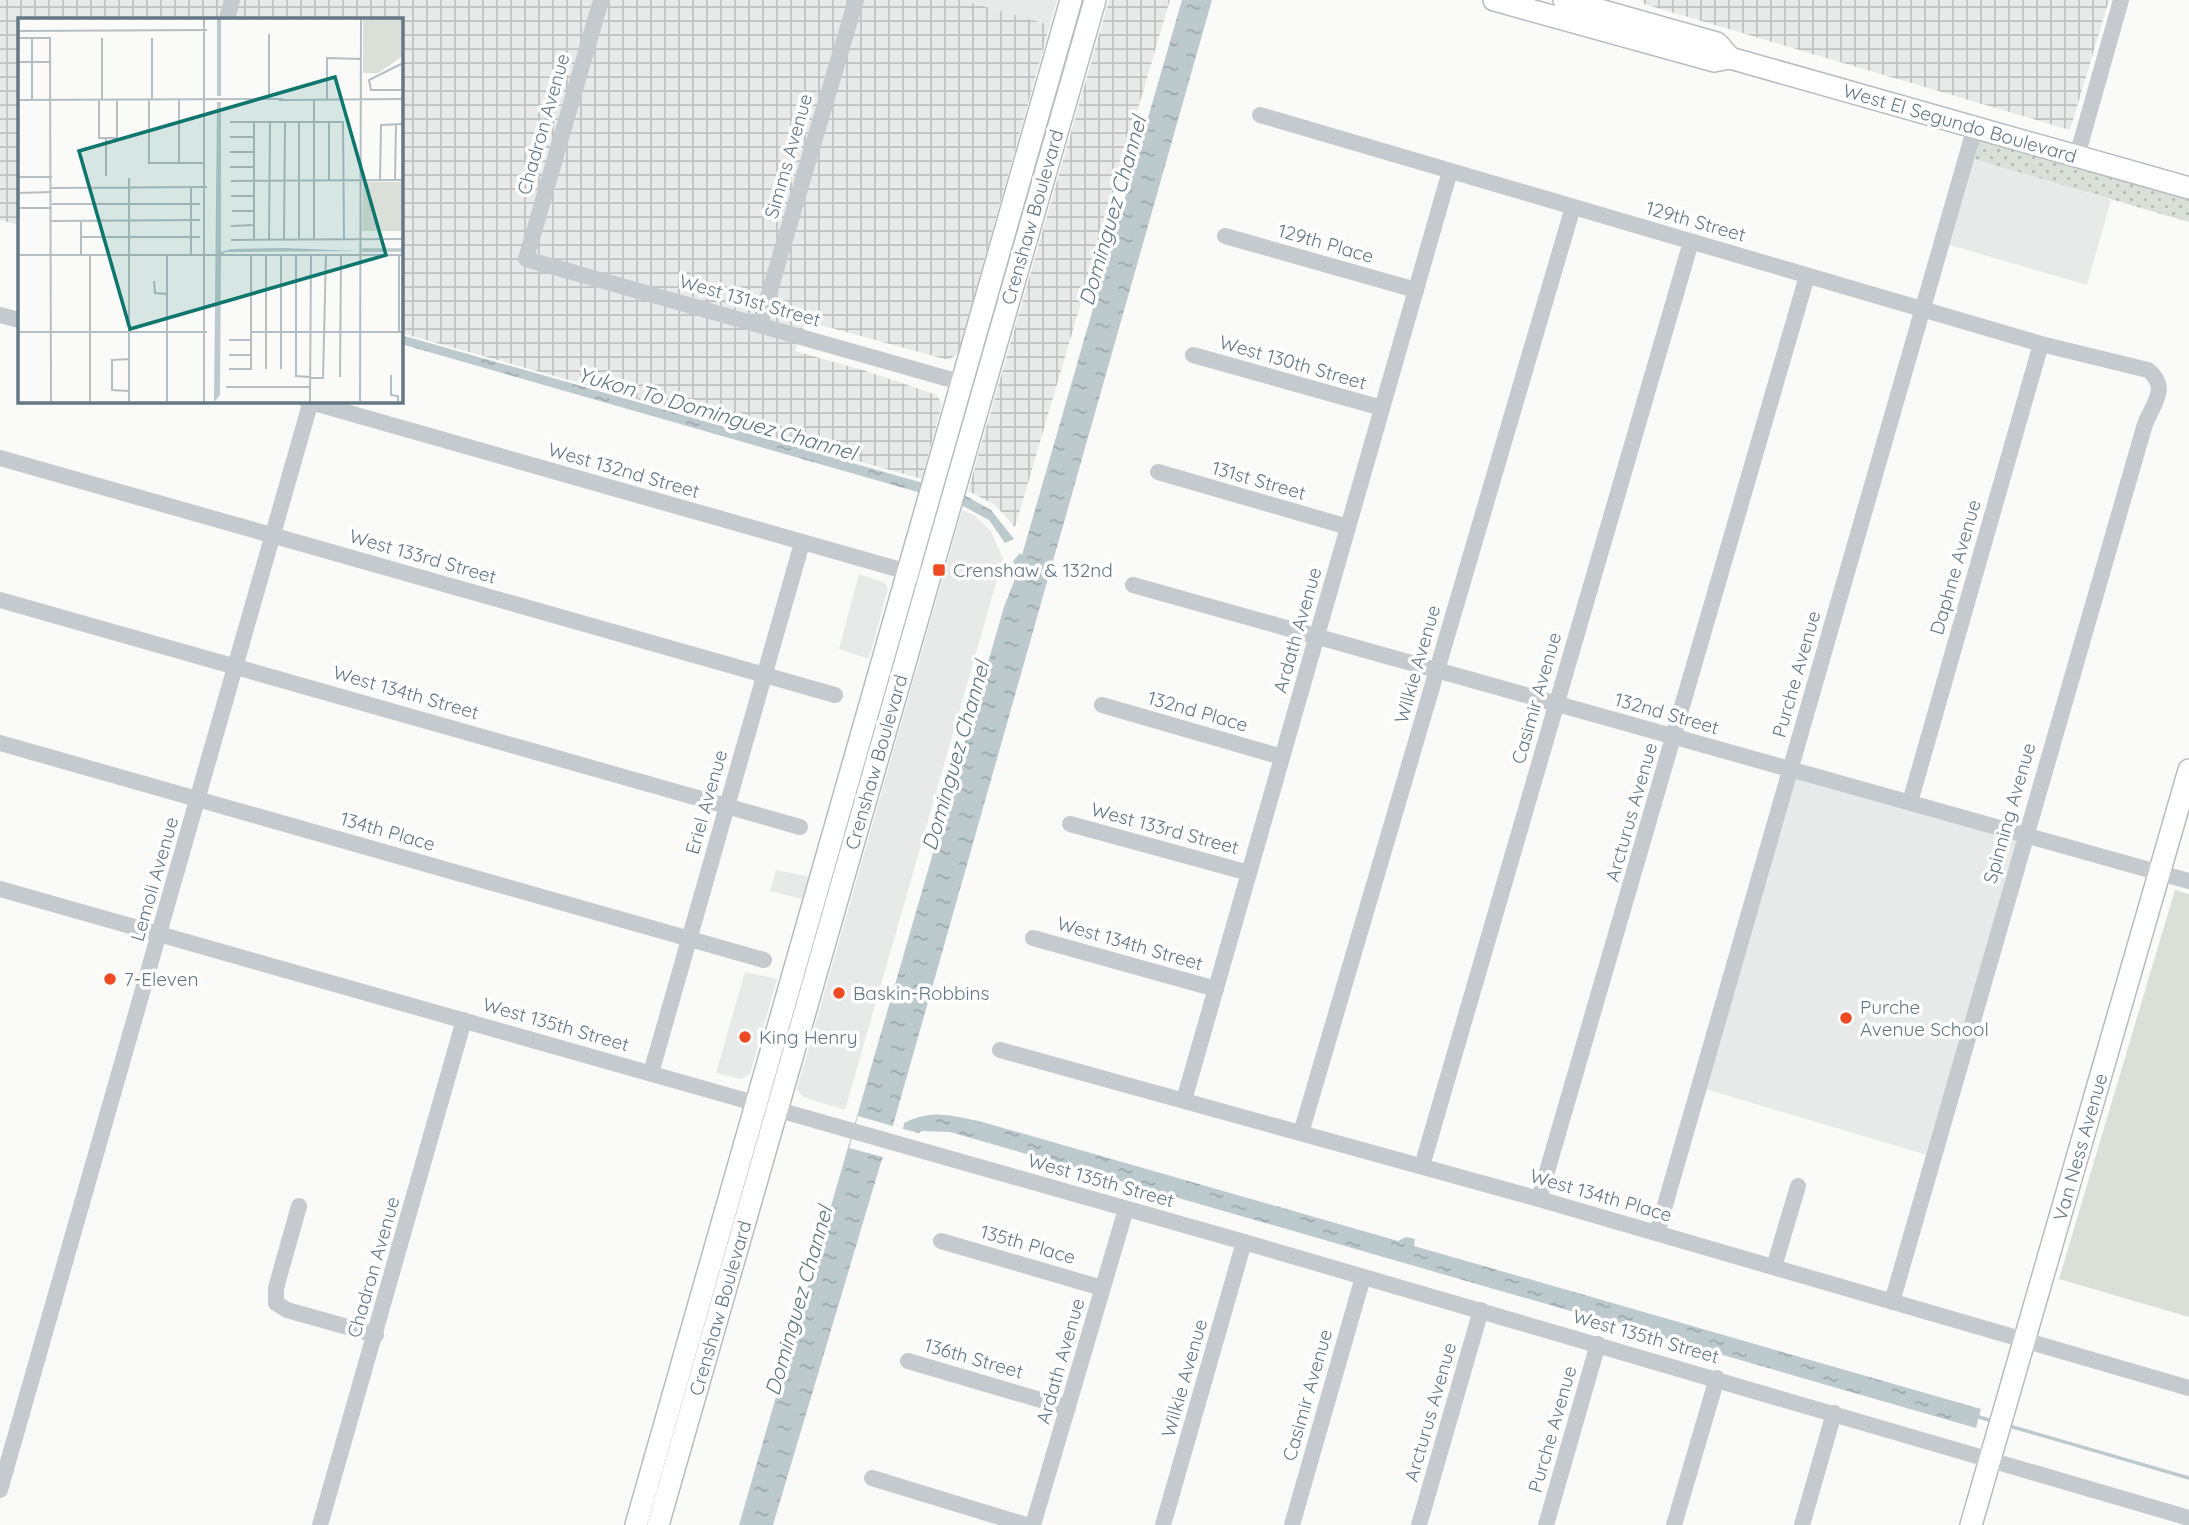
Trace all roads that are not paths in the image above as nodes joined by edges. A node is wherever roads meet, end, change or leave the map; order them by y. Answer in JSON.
{"nodes":[{"id":1,"x":232,"y":0,"type":"edge"},
{"id":2,"x":601,"y":0,"type":"edge"},
{"id":3,"x":856,"y":0,"type":"edge"},
{"id":4,"x":1071,"y":0,"type":"edge"},
{"id":5,"x":1095,"y":0,"type":"edge"},
{"id":6,"x":1494,"y":0,"type":"edge"},
{"id":7,"x":1534,"y":0,"type":"edge"},
{"id":8,"x":1564,"y":0,"type":"edge"},
{"id":9,"x":2121,"y":0,"type":"edge"},
{"id":10,"x":1624,"y":8,"type":"edge"},
{"id":11,"x":227,"y":18,"type":"edge"},
{"id":12,"x":1730,"y":58,"type":"junction"},
{"id":13,"x":1261,"y":115,"type":"dead end"},
{"id":14,"x":1975,"y":127,"type":"junction"},
{"id":15,"x":2077,"y":156,"type":"junction"},
{"id":16,"x":1450,"y":171,"type":"junction"},
{"id":17,"x":2189,"y":188,"type":"edge"},
{"id":18,"x":1573,"y":207,"type":"junction"},
{"id":19,"x":1225,"y":236,"type":"dead end"},
{"id":20,"x":1691,"y":242,"type":"junction"},
{"id":21,"x":526,"y":259,"type":"joint"},
{"id":22,"x":1807,"y":276,"type":"junction"},
{"id":23,"x":1416,"y":290,"type":"junction"},
{"id":24,"x":1923,"y":310,"type":"junction"},
{"id":25,"x":0,"y":315,"type":"edge"},
{"id":26,"x":18,"y":320,"type":"edge"},
{"id":27,"x":760,"y":324,"type":"junction"},
{"id":28,"x":2041,"y":344,"type":"junction"},
{"id":29,"x":1193,"y":355,"type":"dead end"},
{"id":30,"x":2121,"y":366,"type":"joint"},
{"id":31,"x":973,"y":386,"type":"junction"},
{"id":32,"x":309,"y":402,"type":"edge"},
{"id":33,"x":312,"y":402,"type":"edge"},
{"id":34,"x":1382,"y":408,"type":"junction"},
{"id":35,"x":0,"y":458,"type":"edge"},
{"id":36,"x":1158,"y":472,"type":"dead end"},
{"id":37,"x":1348,"y":527,"type":"junction"},
{"id":38,"x":273,"y":535,"type":"junction"},
{"id":39,"x":802,"y":543,"type":"junction"},
{"id":40,"x":920,"y":575,"type":"junction"},
{"id":41,"x":1133,"y":585,"type":"dead end"},
{"id":42,"x":0,"y":600,"type":"edge"},
{"id":43,"x":1317,"y":637,"type":"junction"},
{"id":44,"x":235,"y":666,"type":"junction"},
{"id":45,"x":1437,"y":670,"type":"junction"},
{"id":46,"x":765,"y":675,"type":"junction"},
{"id":47,"x":835,"y":695,"type":"dead end"},
{"id":48,"x":1556,"y":703,"type":"junction"},
{"id":49,"x":1102,"y":705,"type":"dead end"},
{"id":50,"x":1675,"y":737,"type":"junction"},
{"id":51,"x":0,"y":743,"type":"edge"},
{"id":52,"x":1282,"y":757,"type":"junction"},
{"id":53,"x":1790,"y":769,"type":"junction"},
{"id":54,"x":2189,"y":770,"type":"edge"},
{"id":55,"x":199,"y":799,"type":"junction"},
{"id":56,"x":1910,"y":802,"type":"junction"},
{"id":57,"x":727,"y":805,"type":"junction"},
{"id":58,"x":1070,"y":824,"type":"dead end"},
{"id":59,"x":800,"y":827,"type":"dead end"},
{"id":60,"x":2024,"y":835,"type":"junction"},
{"id":61,"x":2159,"y":872,"type":"junction"},
{"id":62,"x":1249,"y":873,"type":"junction"},
{"id":63,"x":2189,"y":881,"type":"edge"},
{"id":64,"x":0,"y":889,"type":"edge"},
{"id":65,"x":159,"y":933,"type":"junction"},
{"id":66,"x":1033,"y":938,"type":"dead end"},
{"id":67,"x":689,"y":939,"type":"junction"},
{"id":68,"x":764,"y":960,"type":"dead end"},
{"id":69,"x":1216,"y":989,"type":"junction"},
{"id":70,"x":464,"y":1020,"type":"junction"},
{"id":71,"x":1000,"y":1050,"type":"dead end"},
{"id":72,"x":651,"y":1073,"type":"junction"},
{"id":73,"x":1185,"y":1100,"type":"junction"},
{"id":74,"x":766,"y":1106,"type":"junction"},
{"id":75,"x":1301,"y":1133,"type":"junction"},
{"id":76,"x":1422,"y":1166,"type":"junction"},
{"id":77,"x":1798,"y":1186,"type":"dead end"},
{"id":78,"x":1539,"y":1199,"type":"junction"},
{"id":79,"x":299,"y":1206,"type":"dead end"},
{"id":80,"x":1126,"y":1209,"type":"junction"},
{"id":81,"x":1657,"y":1233,"type":"junction"},
{"id":82,"x":941,"y":1241,"type":"dead end"},
{"id":83,"x":1244,"y":1242,"type":"junction"},
{"id":84,"x":1774,"y":1267,"type":"junction"},
{"id":85,"x":1363,"y":1277,"type":"junction"},
{"id":86,"x":1102,"y":1288,"type":"junction"},
{"id":87,"x":1892,"y":1302,"type":"junction"},
{"id":88,"x":1481,"y":1310,"type":"junction"},
{"id":89,"x":376,"y":1335,"type":"junction"},
{"id":90,"x":2024,"y":1341,"type":"junction"},
{"id":91,"x":1598,"y":1344,"type":"junction"},
{"id":92,"x":908,"y":1361,"type":"dead end"},
{"id":93,"x":1717,"y":1378,"type":"junction"},
{"id":94,"x":2189,"y":1388,"type":"edge"},
{"id":95,"x":1068,"y":1408,"type":"junction"},
{"id":96,"x":1835,"y":1413,"type":"junction"},
{"id":97,"x":1990,"y":1459,"type":"junction"},
{"id":98,"x":872,"y":1478,"type":"dead end"},
{"id":99,"x":0,"y":1490,"type":"edge"},
{"id":100,"x":656,"y":1494,"type":"junction"},
{"id":101,"x":2189,"y":1518,"type":"edge"},
{"id":102,"x":320,"y":1525,"type":"edge"},
{"id":103,"x":636,"y":1525,"type":"edge"},
{"id":104,"x":658,"y":1525,"type":"edge"},
{"id":105,"x":1026,"y":1525,"type":"edge"},
{"id":106,"x":1033,"y":1525,"type":"edge"},
{"id":107,"x":1163,"y":1525,"type":"edge"},
{"id":108,"x":1292,"y":1525,"type":"edge"},
{"id":109,"x":1419,"y":1525,"type":"edge"},
{"id":110,"x":1546,"y":1525,"type":"edge"},
{"id":111,"x":1674,"y":1525,"type":"edge"},
{"id":112,"x":1802,"y":1525,"type":"edge"},
{"id":113,"x":1971,"y":1525,"type":"edge"}],
"edges":[{"from":1,"to":11,"type":"street"},
{"from":2,"to":21,"type":"street","name":"Chadron Avenue"},
{"from":3,"to":27,"type":"street","name":"Simms Avenue"},
{"from":4,"to":31,"type":"main road","name":"Crenshaw Boulevard"},
{"from":5,"to":31,"type":"main road","name":"Crenshaw Boulevard"},
{"from":6,"to":12,"type":"main road","name":"West El Segundo Boulevard"},
{"from":7,"to":10,"type":"main road"},
{"from":8,"to":10,"type":"main road","name":"West El Segundo Boulevard"},
{"from":9,"to":15,"type":"street"},
{"from":10,"to":12,"type":"main road","name":"West El Segundo Boulevard"},
{"from":12,"to":14,"type":"main road","name":"West El Segundo Boulevard"},
{"from":13,"to":16,"type":"street","name":"129th Street"},
{"from":14,"to":15,"type":"main road","name":"West El Segundo Boulevard"},
{"from":14,"to":24,"type":"street","name":"Purche Avenue"},
{"from":15,"to":17,"type":"main road","name":"West El Segundo Boulevard"},
{"from":16,"to":18,"type":"street","name":"129th Street"},
{"from":16,"to":23,"type":"street","name":"Ardath Avenue"},
{"from":18,"to":20,"type":"street","name":"129th Street"},
{"from":18,"to":45,"type":"street","name":"Wilkie Avenue"},
{"from":19,"to":23,"type":"street","name":"129th Place"},
{"from":20,"to":22,"type":"street","name":"129th Street"},
{"from":20,"to":48,"type":"street","name":"Casimir Avenue"},
{"from":21,"to":27,"type":"street","name":"West 131st Street"},
{"from":22,"to":24,"type":"street","name":"129th Street"},
{"from":22,"to":50,"type":"street","name":"Arcturus Avenue"},
{"from":23,"to":34,"type":"street","name":"Ardath Avenue"},
{"from":24,"to":28,"type":"street","name":"129th Street"},
{"from":24,"to":53,"type":"street","name":"Purche Avenue"},
{"from":25,"to":26,"type":"street"},
{"from":27,"to":31,"type":"street","name":"West 131st Street"},
{"from":28,"to":30,"type":"street","name":"129th Street"},
{"from":28,"to":56,"type":"street","name":"Daphne Avenue"},
{"from":29,"to":34,"type":"street","name":"West 130th Street"},
{"from":30,"to":60,"type":"street","name":"Spinning Avenue"},
{"from":31,"to":40,"type":"main road","name":"Crenshaw Boulevard"},
{"from":32,"to":38,"type":"street","name":"Lemoli Avenue"},
{"from":33,"to":39,"type":"street","name":"West 132nd Street"},
{"from":34,"to":37,"type":"street","name":"Ardath Avenue"},
{"from":35,"to":38,"type":"street","name":"West 133rd Street"},
{"from":36,"to":37,"type":"street","name":"131st Street"},
{"from":37,"to":43,"type":"street","name":"Ardath Avenue"},
{"from":38,"to":44,"type":"street","name":"Lemoli Avenue"},
{"from":38,"to":46,"type":"street","name":"West 133rd Street"},
{"from":39,"to":40,"type":"street","name":"West 132nd Street"},
{"from":39,"to":46,"type":"street","name":"Eriel Avenue"},
{"from":40,"to":74,"type":"main road","name":"Crenshaw Boulevard"},
{"from":41,"to":43,"type":"street","name":"132nd Street"},
{"from":42,"to":44,"type":"street","name":"West 134th Street"},
{"from":43,"to":45,"type":"street","name":"132nd Street"},
{"from":43,"to":52,"type":"street","name":"Ardath Avenue"},
{"from":44,"to":55,"type":"street","name":"Lemoli Avenue"},
{"from":44,"to":57,"type":"street","name":"West 134th Street"},
{"from":45,"to":48,"type":"street","name":"132nd Street"},
{"from":45,"to":75,"type":"street","name":"Wilkie Avenue"},
{"from":46,"to":47,"type":"street","name":"West 133rd Street"},
{"from":46,"to":57,"type":"street","name":"Eriel Avenue"},
{"from":48,"to":50,"type":"street","name":"132nd Street"},
{"from":48,"to":76,"type":"street","name":"Casimir Avenue"},
{"from":49,"to":52,"type":"street","name":"132nd Place"},
{"from":50,"to":53,"type":"street","name":"132nd Street"},
{"from":50,"to":78,"type":"street","name":"Arcturus Avenue"},
{"from":51,"to":55,"type":"street","name":"134th Place"},
{"from":52,"to":62,"type":"street","name":"Ardath Avenue"},
{"from":53,"to":56,"type":"street","name":"132nd Street"},
{"from":53,"to":81,"type":"street","name":"Purche Avenue"},
{"from":54,"to":61,"type":"main road","name":"Van Ness Avenue"},
{"from":55,"to":65,"type":"street","name":"Lemoli Avenue"},
{"from":55,"to":67,"type":"street","name":"134th Place"},
{"from":56,"to":60,"type":"street","name":"132nd Street"},
{"from":57,"to":59,"type":"street","name":"West 134th Street"},
{"from":57,"to":67,"type":"street","name":"Eriel Avenue"},
{"from":58,"to":62,"type":"street","name":"West 133rd Street"},
{"from":60,"to":61,"type":"street","name":"132nd Street"},
{"from":60,"to":87,"type":"street","name":"Spinning Avenue"},
{"from":61,"to":63,"type":"street","name":"132nd Street"},
{"from":61,"to":90,"type":"main road","name":"Van Ness Avenue"},
{"from":62,"to":69,"type":"street","name":"Ardath Avenue"},
{"from":64,"to":65,"type":"street","name":"West 135th Street"},
{"from":65,"to":70,"type":"street","name":"West 135th Street"},
{"from":65,"to":99,"type":"street","name":"Lemoli Avenue"},
{"from":66,"to":69,"type":"street","name":"West 134th Street"},
{"from":67,"to":68,"type":"street","name":"134th Place"},
{"from":67,"to":72,"type":"street","name":"Eriel Avenue"},
{"from":69,"to":73,"type":"street","name":"Ardath Avenue"},
{"from":70,"to":72,"type":"street","name":"West 135th Street"},
{"from":70,"to":89,"type":"street","name":"Chadron Avenue"},
{"from":71,"to":73,"type":"street","name":"West 134th Place"},
{"from":72,"to":74,"type":"street","name":"West 135th Street"},
{"from":73,"to":75,"type":"street","name":"West 134th Place"},
{"from":74,"to":80,"type":"street","name":"West 135th Street"},
{"from":74,"to":100,"type":"main road","name":"Crenshaw Boulevard"},
{"from":75,"to":76,"type":"street","name":"West 134th Place"},
{"from":76,"to":78,"type":"street","name":"West 134th Place"},
{"from":77,"to":84,"type":"street"},
{"from":78,"to":81,"type":"street","name":"West 134th Place"},
{"from":79,"to":89,"type":"street"},
{"from":80,"to":83,"type":"street","name":"West 135th Street"},
{"from":80,"to":86,"type":"street","name":"Ardath Avenue"},
{"from":81,"to":84,"type":"street","name":"West 134th Place"},
{"from":82,"to":86,"type":"street","name":"135th Place"},
{"from":83,"to":85,"type":"street","name":"West 135th Street"},
{"from":83,"to":107,"type":"street","name":"Wilkie Avenue"},
{"from":84,"to":87,"type":"street","name":"West 134th Place"},
{"from":85,"to":88,"type":"street","name":"West 135th Street"},
{"from":85,"to":108,"type":"street","name":"Casimir Avenue"},
{"from":86,"to":95,"type":"street","name":"Ardath Avenue"},
{"from":87,"to":90,"type":"street","name":"West 134th Place"},
{"from":88,"to":91,"type":"street","name":"West 135th Street"},
{"from":88,"to":109,"type":"street","name":"Arcturus Avenue"},
{"from":89,"to":102,"type":"street","name":"Chadron Avenue"},
{"from":90,"to":94,"type":"street","name":"West 134th Place"},
{"from":90,"to":97,"type":"main road","name":"Van Ness Avenue"},
{"from":91,"to":93,"type":"street","name":"West 135th Street"},
{"from":91,"to":110,"type":"street","name":"Purche Avenue"},
{"from":92,"to":95,"type":"street","name":"136th Street"},
{"from":93,"to":96,"type":"street","name":"West 135th Street"},
{"from":93,"to":111,"type":"street"},
{"from":95,"to":106,"type":"street","name":"Ardath Avenue"},
{"from":96,"to":97,"type":"street","name":"West 135th Street"},
{"from":96,"to":112,"type":"street"},
{"from":97,"to":101,"type":"street","name":"West 135th Street"},
{"from":97,"to":113,"type":"main road","name":"Van Ness Avenue"},
{"from":98,"to":105,"type":"street"},
{"from":100,"to":103,"type":"main road","name":"Crenshaw Boulevard"},
{"from":100,"to":104,"type":"main road","name":"Crenshaw Boulevard"}]}
